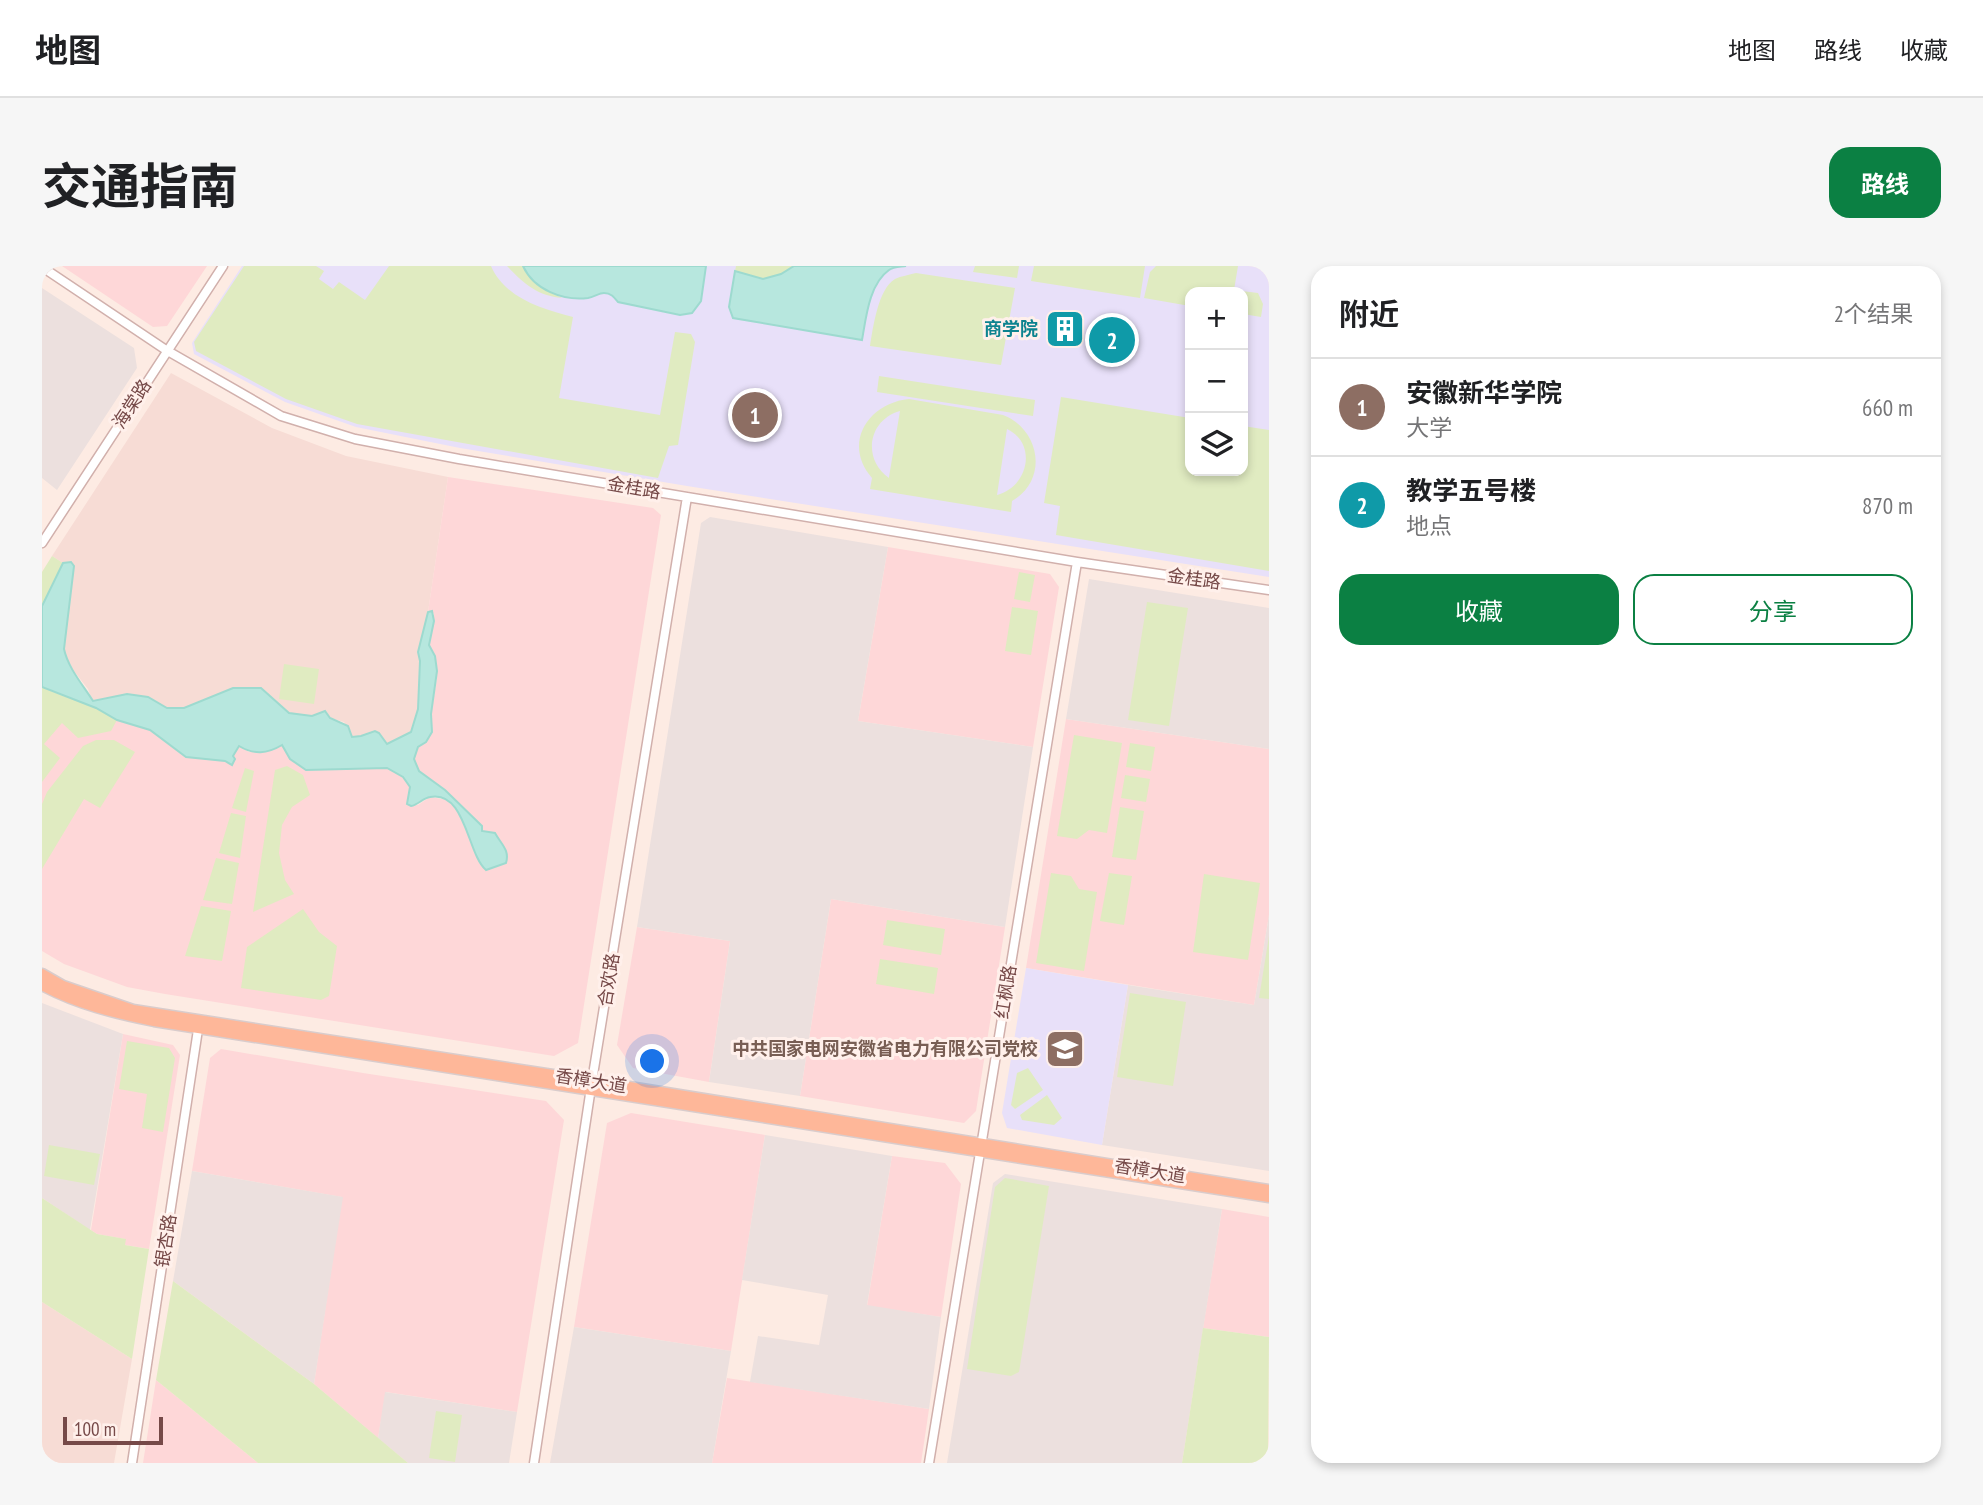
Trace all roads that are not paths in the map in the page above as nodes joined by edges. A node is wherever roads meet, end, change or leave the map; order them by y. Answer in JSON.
{"nodes":[{"id":1,"x":223,"y":266,"type":"edge"},
{"id":2,"x":42,"y":267,"type":"edge"},
{"id":3,"x":166,"y":350,"type":"junction"},
{"id":4,"x":687,"y":497,"type":"junction"},
{"id":5,"x":42,"y":543,"type":"edge"},
{"id":6,"x":1077,"y":562,"type":"junction"},
{"id":7,"x":1269,"y":590,"type":"edge"},
{"id":8,"x":42,"y":974,"type":"edge"},
{"id":9,"x":42,"y":985,"type":"edge"},
{"id":10,"x":199,"y":1024,"type":"junction"},
{"id":11,"x":591,"y":1085,"type":"junction"},
{"id":12,"x":980,"y":1148,"type":"junction"},
{"id":13,"x":1269,"y":1190,"type":"edge"},
{"id":14,"x":1269,"y":1197,"type":"edge"},
{"id":15,"x":132,"y":1463,"type":"edge"},
{"id":16,"x":534,"y":1463,"type":"edge"},
{"id":17,"x":929,"y":1463,"type":"edge"}],
"edges":[{"from":1,"to":3,"type":"street","name":"海棠路"},
{"from":2,"to":3,"type":"street","name":"金桂路"},
{"from":3,"to":4,"type":"street","name":"金桂路"},
{"from":3,"to":5,"type":"street","name":"海棠路"},
{"from":4,"to":6,"type":"street","name":"金桂路"},
{"from":4,"to":11,"type":"street","name":"合欢路"},
{"from":6,"to":7,"type":"street","name":"金桂路"},
{"from":6,"to":12,"type":"street","name":"红枫路"},
{"from":8,"to":10,"type":"main road","name":"香樟大道"},
{"from":9,"to":10,"type":"main road","name":"香樟大道"},
{"from":10,"to":11,"type":"main road","name":"香樟大道"},
{"from":10,"to":15,"type":"street","name":"银杏路"},
{"from":11,"to":12,"type":"main road","name":"香樟大道"},
{"from":11,"to":16,"type":"street","name":"合欢路"},
{"from":12,"to":13,"type":"main road","name":"香樟大道"},
{"from":12,"to":14,"type":"main road","name":"香樟大道"},
{"from":12,"to":17,"type":"street","name":"红枫路"}]}
